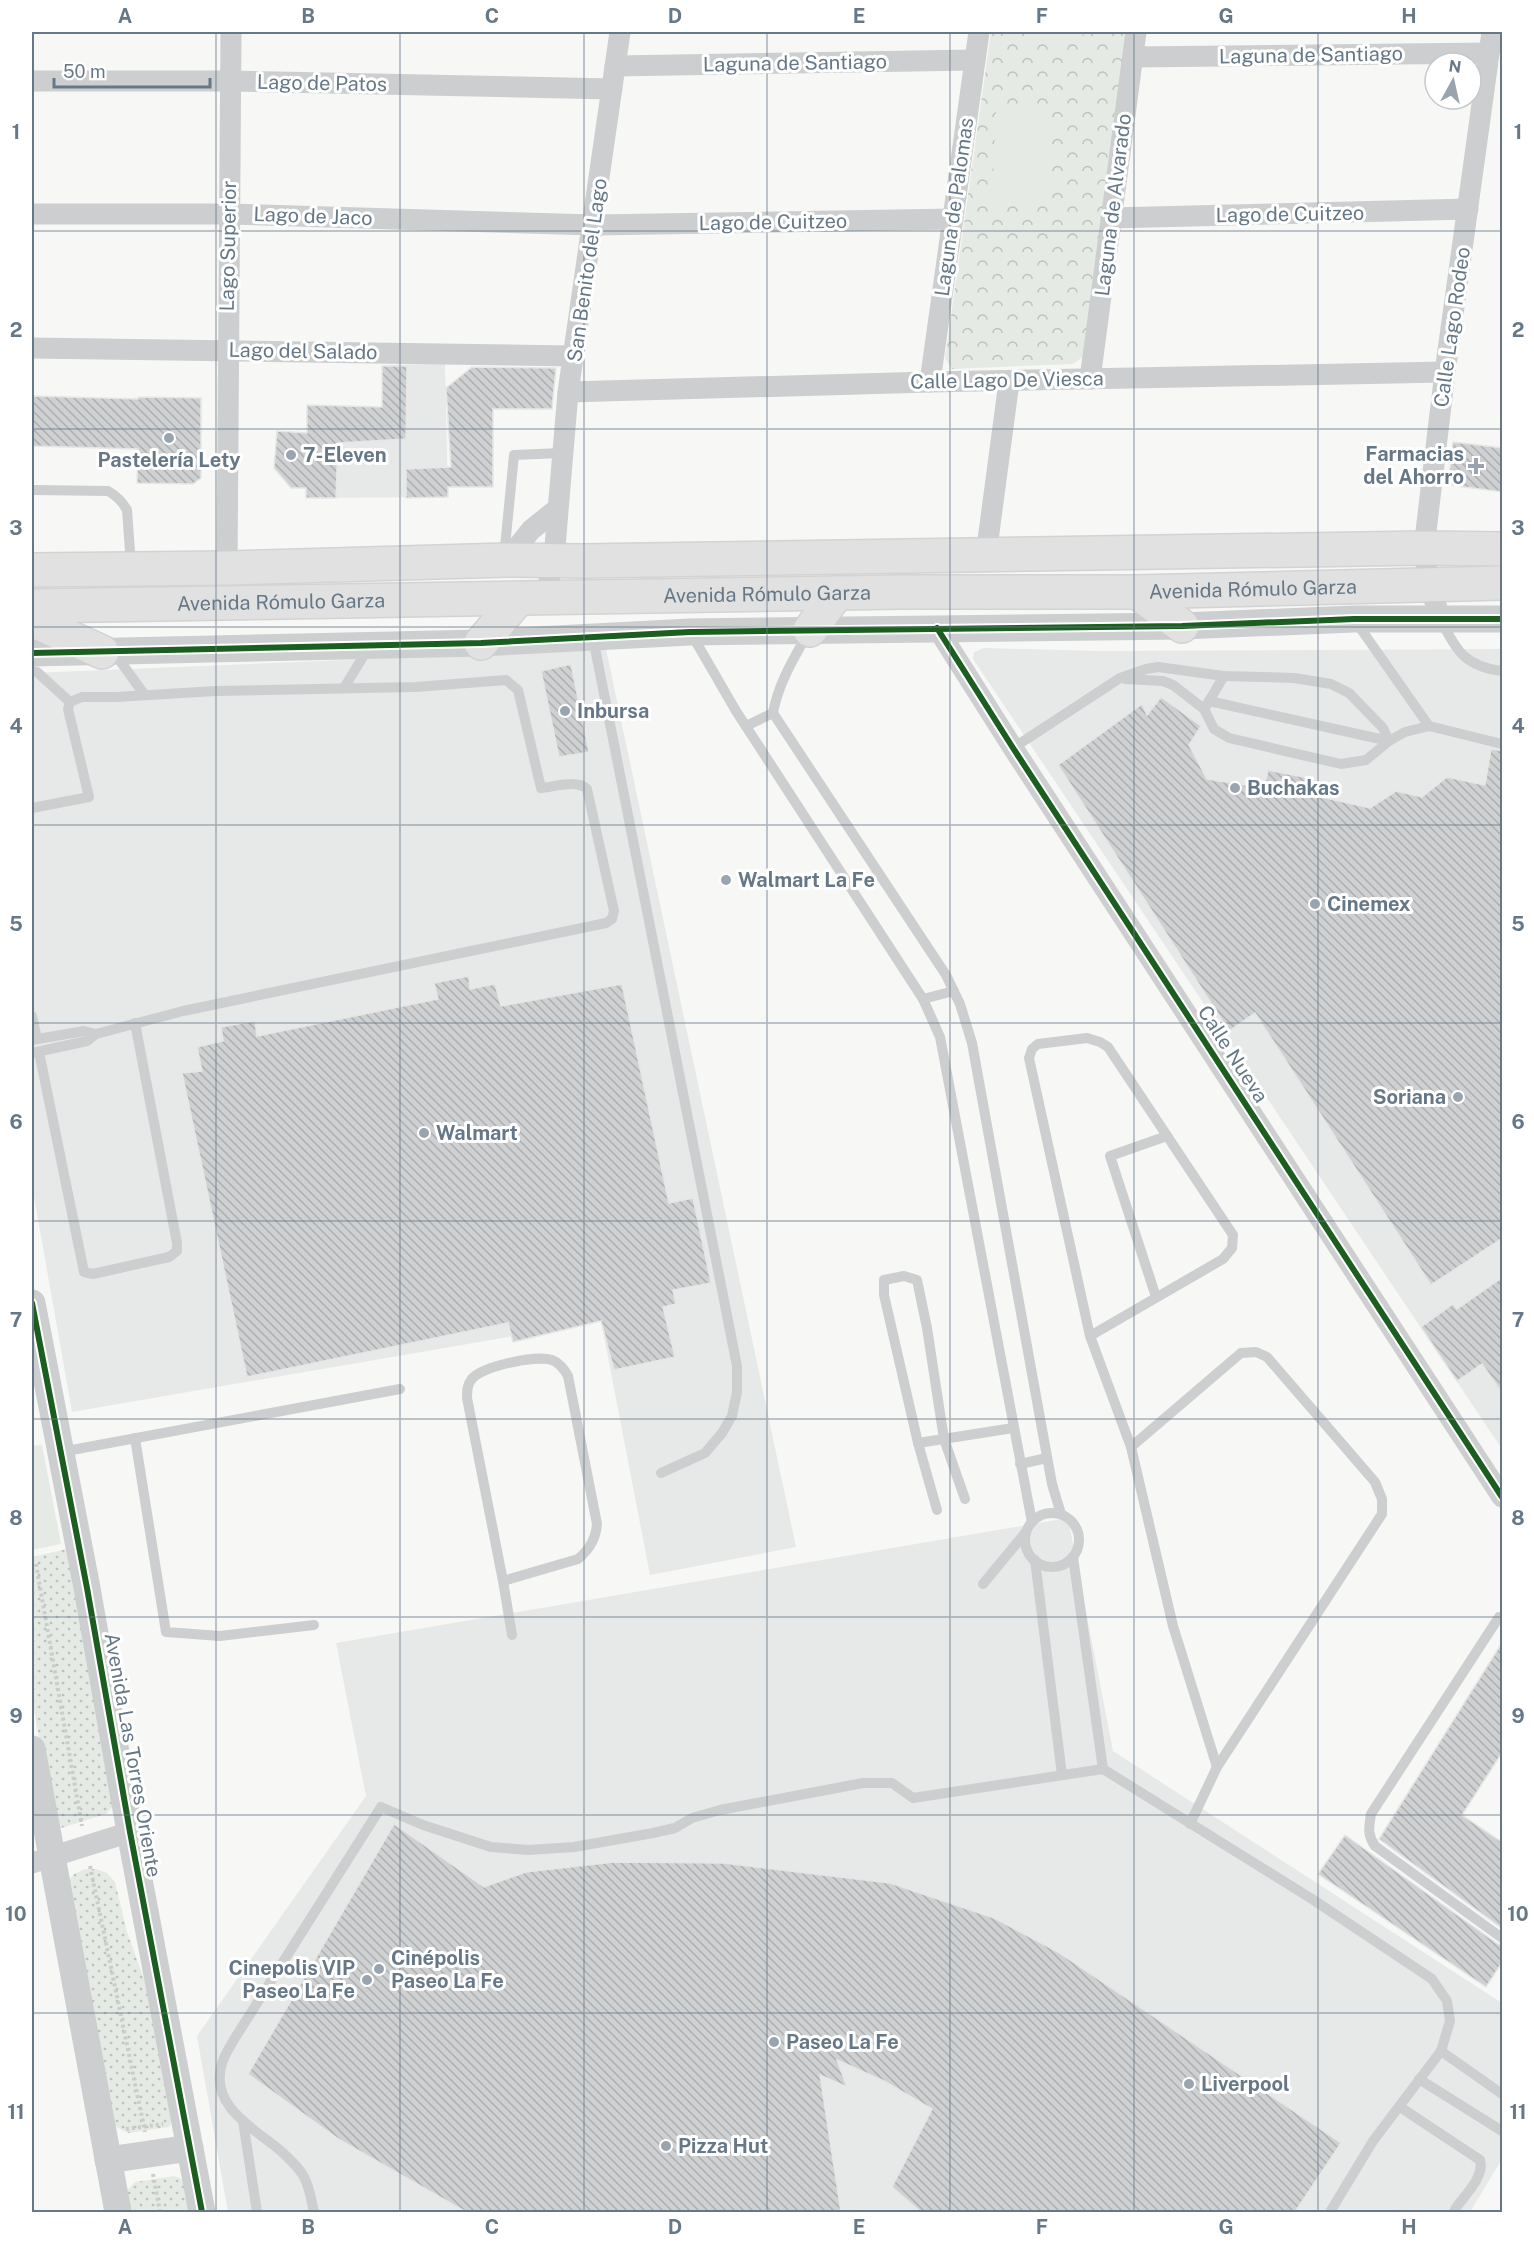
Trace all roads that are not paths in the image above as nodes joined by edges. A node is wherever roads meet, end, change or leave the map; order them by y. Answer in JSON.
{"nodes":[{"id":1,"x":231,"y":32,"type":"edge"},
{"id":2,"x":620,"y":32,"type":"edge"},
{"id":3,"x":979,"y":32,"type":"edge"},
{"id":4,"x":1136,"y":32,"type":"edge"},
{"id":5,"x":1492,"y":32,"type":"edge"},
{"id":6,"x":1489,"y":52,"type":"junction"},
{"id":7,"x":1133,"y":57,"type":"junction"},
{"id":8,"x":975,"y":60,"type":"junction"},
{"id":9,"x":615,"y":66,"type":"junction"},
{"id":10,"x":32,"y":81,"type":"edge"},
{"id":11,"x":230,"y":81,"type":"junction"},
{"id":12,"x":612,"y":89,"type":"junction"},
{"id":13,"x":1468,"y":209,"type":"junction"},
{"id":14,"x":32,"y":214,"type":"edge"},
{"id":15,"x":228,"y":214,"type":"junction"},
{"id":16,"x":1112,"y":218,"type":"junction"},
{"id":17,"x":953,"y":219,"type":"junction"},
{"id":18,"x":594,"y":225,"type":"junction"},
{"id":19,"x":32,"y":348,"type":"edge"},
{"id":20,"x":227,"y":350,"type":"junction"},
{"id":21,"x":574,"y":356,"type":"junction"},
{"id":22,"x":1445,"y":372,"type":"junction"},
{"id":23,"x":1090,"y":378,"type":"junction"},
{"id":24,"x":930,"y":382,"type":"junction"},
{"id":25,"x":1009,"y":382,"type":"junction"},
{"id":26,"x":568,"y":392,"type":"junction"},
{"id":27,"x":562,"y":453,"type":"junction"},
{"id":28,"x":32,"y":490,"type":"edge"},
{"id":29,"x":557,"y":509,"type":"junction"},
{"id":30,"x":1424,"y":548,"type":"junction"},
{"id":31,"x":1503,"y":549,"type":"edge"},
{"id":32,"x":986,"y":555,"type":"junction"},
{"id":33,"x":505,"y":560,"type":"junction"},
{"id":34,"x":553,"y":561,"type":"junction"},
{"id":35,"x":227,"y":568,"type":"junction"},
{"id":36,"x":132,"y":569,"type":"junction"},
{"id":37,"x":32,"y":570,"type":"edge"},
{"id":38,"x":1503,"y":583,"type":"edge"},
{"id":39,"x":1429,"y":584,"type":"junction"},
{"id":40,"x":1137,"y":592,"type":"junction"},
{"id":41,"x":837,"y":593,"type":"junction"},
{"id":42,"x":532,"y":598,"type":"junction"},
{"id":43,"x":32,"y":606,"type":"edge"},
{"id":44,"x":1354,"y":619,"type":"junction"},
{"id":45,"x":1503,"y":619,"type":"edge"},
{"id":46,"x":32,"y":620,"type":"edge"},
{"id":47,"x":1441,"y":620,"type":"junction"},
{"id":48,"x":1182,"y":626,"type":"junction"},
{"id":49,"x":937,"y":628,"type":"junction"},
{"id":50,"x":810,"y":630,"type":"junction"},
{"id":51,"x":690,"y":632,"type":"junction"},
{"id":52,"x":593,"y":638,"type":"junction"},
{"id":53,"x":481,"y":643,"type":"junction"},
{"id":54,"x":370,"y":646,"type":"junction"},
{"id":55,"x":108,"y":652,"type":"junction"},
{"id":56,"x":32,"y":653,"type":"edge"},
{"id":57,"x":32,"y":671,"type":"edge"},
{"id":58,"x":1503,"y":671,"type":"edge"},
{"id":59,"x":1224,"y":676,"type":"junction"},
{"id":60,"x":1119,"y":678,"type":"junction"},
{"id":61,"x":344,"y":688,"type":"junction"},
{"id":62,"x":144,"y":694,"type":"junction"},
{"id":63,"x":70,"y":702,"type":"junction"},
{"id":64,"x":1207,"y":705,"type":"junction"},
{"id":65,"x":773,"y":713,"type":"junction"},
{"id":66,"x":746,"y":726,"type":"junction"},
{"id":67,"x":1429,"y":726,"type":"junction"},
{"id":68,"x":1389,"y":741,"type":"junction"},
{"id":69,"x":1503,"y":744,"type":"edge"},
{"id":70,"x":1013,"y":748,"type":"junction"},
{"id":71,"x":32,"y":808,"type":"edge"},
{"id":72,"x":954,"y":991,"type":"junction"},
{"id":73,"x":923,"y":999,"type":"junction"},
{"id":74,"x":32,"y":1016,"type":"edge"},
{"id":75,"x":135,"y":1023,"type":"junction"},
{"id":76,"x":96,"y":1034,"type":"junction"},
{"id":77,"x":34,"y":1039,"type":"edge"},
{"id":78,"x":35,"y":1053,"type":"edge"},
{"id":79,"x":1167,"y":1136,"type":"junction"},
{"id":80,"x":1156,"y":1297,"type":"junction"},
{"id":81,"x":32,"y":1303,"type":"edge"},
{"id":82,"x":1090,"y":1336,"type":"junction"},
{"id":83,"x":400,"y":1389,"type":"dead end"},
{"id":84,"x":1013,"y":1428,"type":"junction"},
{"id":85,"x":135,"y":1438,"type":"junction"},
{"id":86,"x":944,"y":1439,"type":"junction"},
{"id":87,"x":918,"y":1443,"type":"junction"},
{"id":88,"x":1131,"y":1447,"type":"junction"},
{"id":89,"x":60,"y":1452,"type":"junction"},
{"id":90,"x":1047,"y":1458,"type":"junction"},
{"id":91,"x":1020,"y":1464,"type":"junction"},
{"id":92,"x":661,"y":1473,"type":"dead end"},
{"id":93,"x":1503,"y":1497,"type":"edge"},
{"id":94,"x":965,"y":1499,"type":"dead end"},
{"id":95,"x":937,"y":1510,"type":"dead end"},
{"id":96,"x":1061,"y":1514,"type":"junction"},
{"id":97,"x":1029,"y":1527,"type":"junction"},
{"id":98,"x":1073,"y":1557,"type":"junction"},
{"id":99,"x":1035,"y":1560,"type":"junction"},
{"id":100,"x":503,"y":1581,"type":"junction"},
{"id":101,"x":982,"y":1584,"type":"dead end"},
{"id":102,"x":1499,"y":1617,"type":"dead end"},
{"id":103,"x":314,"y":1625,"type":"dead end"},
{"id":104,"x":512,"y":1635,"type":"dead end"},
{"id":105,"x":32,"y":1749,"type":"edge"},
{"id":106,"x":1216,"y":1767,"type":"junction"},
{"id":107,"x":1103,"y":1768,"type":"junction"},
{"id":108,"x":1062,"y":1775,"type":"junction"},
{"id":109,"x":1190,"y":1824,"type":"junction"},
{"id":110,"x":130,"y":1832,"type":"junction"},
{"id":111,"x":41,"y":1859,"type":"edge"},
{"id":112,"x":1503,"y":1938,"type":"edge"},
{"id":113,"x":1441,"y":2051,"type":"junction"},
{"id":114,"x":1419,"y":2079,"type":"junction"},
{"id":115,"x":1503,"y":2094,"type":"edge"},
{"id":116,"x":1400,"y":2107,"type":"junction"},
{"id":117,"x":243,"y":2121,"type":"junction"},
{"id":118,"x":1503,"y":2132,"type":"edge"},
{"id":119,"x":190,"y":2148,"type":"junction"},
{"id":120,"x":108,"y":2160,"type":"junction"},
{"id":121,"x":1455,"y":2209,"type":"dead end"},
{"id":122,"x":118,"y":2212,"type":"edge"},
{"id":123,"x":202,"y":2212,"type":"edge"},
{"id":124,"x":257,"y":2212,"type":"edge"},
{"id":125,"x":314,"y":2212,"type":"edge"},
{"id":126,"x":1330,"y":2212,"type":"edge"}],
"edges":[{"from":1,"to":11,"type":"street","name":"Lago Superior"},
{"from":2,"to":9,"type":"street","name":"San Benito del Lago"},
{"from":3,"to":8,"type":"street","name":"Laguna de Palomas"},
{"from":4,"to":7,"type":"street","name":"Laguna de Alvarado"},
{"from":5,"to":6,"type":"street","name":"Calle Lago Rodeo"},
{"from":6,"to":7,"type":"street","name":"Laguna de Santiago"},
{"from":6,"to":13,"type":"street","name":"Calle Lago Rodeo"},
{"from":7,"to":16,"type":"street","name":"Laguna de Alvarado"},
{"from":8,"to":9,"type":"street","name":"Laguna de Santiago"},
{"from":8,"to":17,"type":"street","name":"Laguna de Palomas"},
{"from":9,"to":12,"type":"street","name":"San Benito del Lago"},
{"from":10,"to":11,"type":"street","name":"Lago de Patos"},
{"from":11,"to":12,"type":"street","name":"Lago de Patos"},
{"from":11,"to":15,"type":"street","name":"Lago Superior"},
{"from":12,"to":18,"type":"street","name":"San Benito del Lago"},
{"from":13,"to":16,"type":"street","name":"Lago de Cuitzeo"},
{"from":13,"to":22,"type":"street","name":"Calle Lago Rodeo"},
{"from":14,"to":15,"type":"street","name":"Lago de Jaco"},
{"from":15,"to":18,"type":"street","name":"Lago de Jaco"},
{"from":15,"to":20,"type":"street","name":"Lago Superior"},
{"from":16,"to":23,"type":"street","name":"Laguna de Alvarado"},
{"from":17,"to":18,"type":"street","name":"Lago de Cuitzeo"},
{"from":17,"to":24,"type":"street","name":"Laguna de Palomas"},
{"from":18,"to":21,"type":"street","name":"San Benito del Lago"},
{"from":19,"to":20,"type":"street","name":"Lago del Salado"},
{"from":20,"to":21,"type":"street","name":"Lago del Salado"},
{"from":20,"to":35,"type":"street","name":"Lago Superior"},
{"from":21,"to":26,"type":"street","name":"San Benito del Lago"},
{"from":22,"to":23,"type":"street","name":"Calle Lago De Viesca"},
{"from":22,"to":30,"type":"street","name":"Calle Lago Rodeo"},
{"from":23,"to":25,"type":"street","name":"Calle Lago De Viesca"},
{"from":24,"to":25,"type":"street","name":"Calle Lago De Viesca"},
{"from":24,"to":26,"type":"street","name":"Calle Lago De Viesca"},
{"from":25,"to":32,"type":"street"},
{"from":26,"to":27,"type":"street","name":"San Benito del Lago"},
{"from":27,"to":29,"type":"street","name":"San Benito del Lago"},
{"from":27,"to":33,"type":"lane"},
{"from":28,"to":36,"type":"lane"},
{"from":29,"to":33,"type":"street"},
{"from":29,"to":34,"type":"street","name":"San Benito del Lago"},
{"from":30,"to":31,"type":"main road","name":"Avenida Rómulo Garza"},
{"from":30,"to":32,"type":"main road","name":"Avenida Rómulo Garza"},
{"from":30,"to":39,"type":"street","name":"Calle Lago Rodeo"},
{"from":32,"to":34,"type":"main road","name":"Avenida Rómulo Garza"},
{"from":33,"to":34,"type":"main road","name":"Avenida Rómulo Garza"},
{"from":33,"to":35,"type":"main road","name":"Avenida Rómulo Garza"},
{"from":34,"to":42,"type":"street","name":"San Benito del Lago"},
{"from":35,"to":36,"type":"main road","name":"Avenida Rómulo Garza"},
{"from":36,"to":37,"type":"main road","name":"Avenida Rómulo Garza"},
{"from":38,"to":39,"type":"main road","name":"Avenida Rómulo Garza"},
{"from":39,"to":40,"type":"main road","name":"Avenida Rómulo Garza"},
{"from":39,"to":47,"type":"street","name":"Calle Lago Rodeo"},
{"from":40,"to":41,"type":"main road","name":"Avenida Rómulo Garza"},
{"from":40,"to":48,"type":"main road"},
{"from":41,"to":42,"type":"main road","name":"Avenida Rómulo Garza"},
{"from":41,"to":50,"type":"main road"},
{"from":42,"to":43,"type":"main road","name":"Avenida Rómulo Garza"},
{"from":42,"to":53,"type":"main road"},
{"from":44,"to":47,"type":"street"},
{"from":44,"to":48,"type":"street"},
{"from":44,"to":67,"type":"lane"},
{"from":45,"to":47,"type":"street"},
{"from":46,"to":55,"type":"main road"},
{"from":47,"to":58,"type":"lane"},
{"from":48,"to":49,"type":"street"},
{"from":49,"to":50,"type":"street"},
{"from":49,"to":70,"type":"street","name":"Calle Nueva"},
{"from":50,"to":51,"type":"street"},
{"from":50,"to":65,"type":"lane"},
{"from":51,"to":52,"type":"street"},
{"from":51,"to":66,"type":"lane"},
{"from":52,"to":53,"type":"street"},
{"from":52,"to":92,"type":"lane"},
{"from":53,"to":54,"type":"street"},
{"from":54,"to":55,"type":"street"},
{"from":54,"to":61,"type":"lane"},
{"from":55,"to":56,"type":"street"},
{"from":55,"to":62,"type":"lane"},
{"from":57,"to":63,"type":"lane"},
{"from":59,"to":60,"type":"lane"},
{"from":59,"to":64,"type":"lane"},
{"from":59,"to":68,"type":"lane"},
{"from":60,"to":64,"type":"lane"},
{"from":60,"to":70,"type":"lane"},
{"from":61,"to":62,"type":"lane"},
{"from":61,"to":75,"type":"lane"},
{"from":62,"to":63,"type":"lane"},
{"from":63,"to":71,"type":"lane"},
{"from":64,"to":68,"type":"lane"},
{"from":64,"to":68,"type":"lane"},
{"from":65,"to":66,"type":"lane"},
{"from":65,"to":72,"type":"lane"},
{"from":66,"to":73,"type":"lane"},
{"from":67,"to":68,"type":"lane"},
{"from":67,"to":69,"type":"lane"},
{"from":70,"to":93,"type":"street","name":"Calle Nueva"},
{"from":72,"to":73,"type":"lane"},
{"from":72,"to":90,"type":"lane"},
{"from":73,"to":84,"type":"lane"},
{"from":74,"to":77,"type":"lane"},
{"from":75,"to":76,"type":"lane"},
{"from":75,"to":78,"type":"lane"},
{"from":76,"to":77,"type":"lane"},
{"from":76,"to":78,"type":"lane"},
{"from":79,"to":80,"type":"lane"},
{"from":79,"to":80,"type":"lane"},
{"from":79,"to":82,"type":"lane"},
{"from":80,"to":82,"type":"lane"},
{"from":81,"to":89,"type":"street","name":"Avenida Las Torres Oriente"},
{"from":82,"to":88,"type":"lane"},
{"from":83,"to":85,"type":"lane"},
{"from":84,"to":86,"type":"lane"},
{"from":84,"to":91,"type":"lane"},
{"from":85,"to":89,"type":"lane"},
{"from":85,"to":103,"type":"lane"},
{"from":86,"to":87,"type":"lane"},
{"from":86,"to":87,"type":"lane"},
{"from":86,"to":94,"type":"lane"},
{"from":87,"to":95,"type":"lane"},
{"from":88,"to":106,"type":"lane"},
{"from":88,"to":106,"type":"lane"},
{"from":89,"to":110,"type":"street","name":"Avenida Las Torres Oriente"},
{"from":90,"to":91,"type":"lane"},
{"from":90,"to":96,"type":"lane"},
{"from":91,"to":97,"type":"lane"},
{"from":96,"to":97,"type":"lane"},
{"from":96,"to":98,"type":"lane"},
{"from":97,"to":99,"type":"lane"},
{"from":97,"to":101,"type":"lane"},
{"from":98,"to":99,"type":"lane"},
{"from":98,"to":107,"type":"lane"},
{"from":99,"to":108,"type":"lane"},
{"from":100,"to":100,"type":"lane"},
{"from":100,"to":104,"type":"lane"},
{"from":102,"to":112,"type":"lane"},
{"from":105,"to":111,"type":"street"},
{"from":106,"to":109,"type":"lane"},
{"from":107,"to":108,"type":"lane"},
{"from":107,"to":109,"type":"lane"},
{"from":108,"to":117,"type":"lane"},
{"from":109,"to":113,"type":"lane"},
{"from":110,"to":111,"type":"street"},
{"from":110,"to":119,"type":"street","name":"Avenida Las Torres Oriente"},
{"from":111,"to":120,"type":"street"},
{"from":113,"to":114,"type":"lane"},
{"from":113,"to":115,"type":"lane"},
{"from":114,"to":116,"type":"lane"},
{"from":114,"to":118,"type":"lane"},
{"from":116,"to":121,"type":"lane"},
{"from":116,"to":126,"type":"lane"},
{"from":117,"to":124,"type":"lane"},
{"from":117,"to":125,"type":"lane"},
{"from":119,"to":120,"type":"street"},
{"from":119,"to":123,"type":"street","name":"Avenida Las Torres Oriente"},
{"from":120,"to":122,"type":"street"}]}
